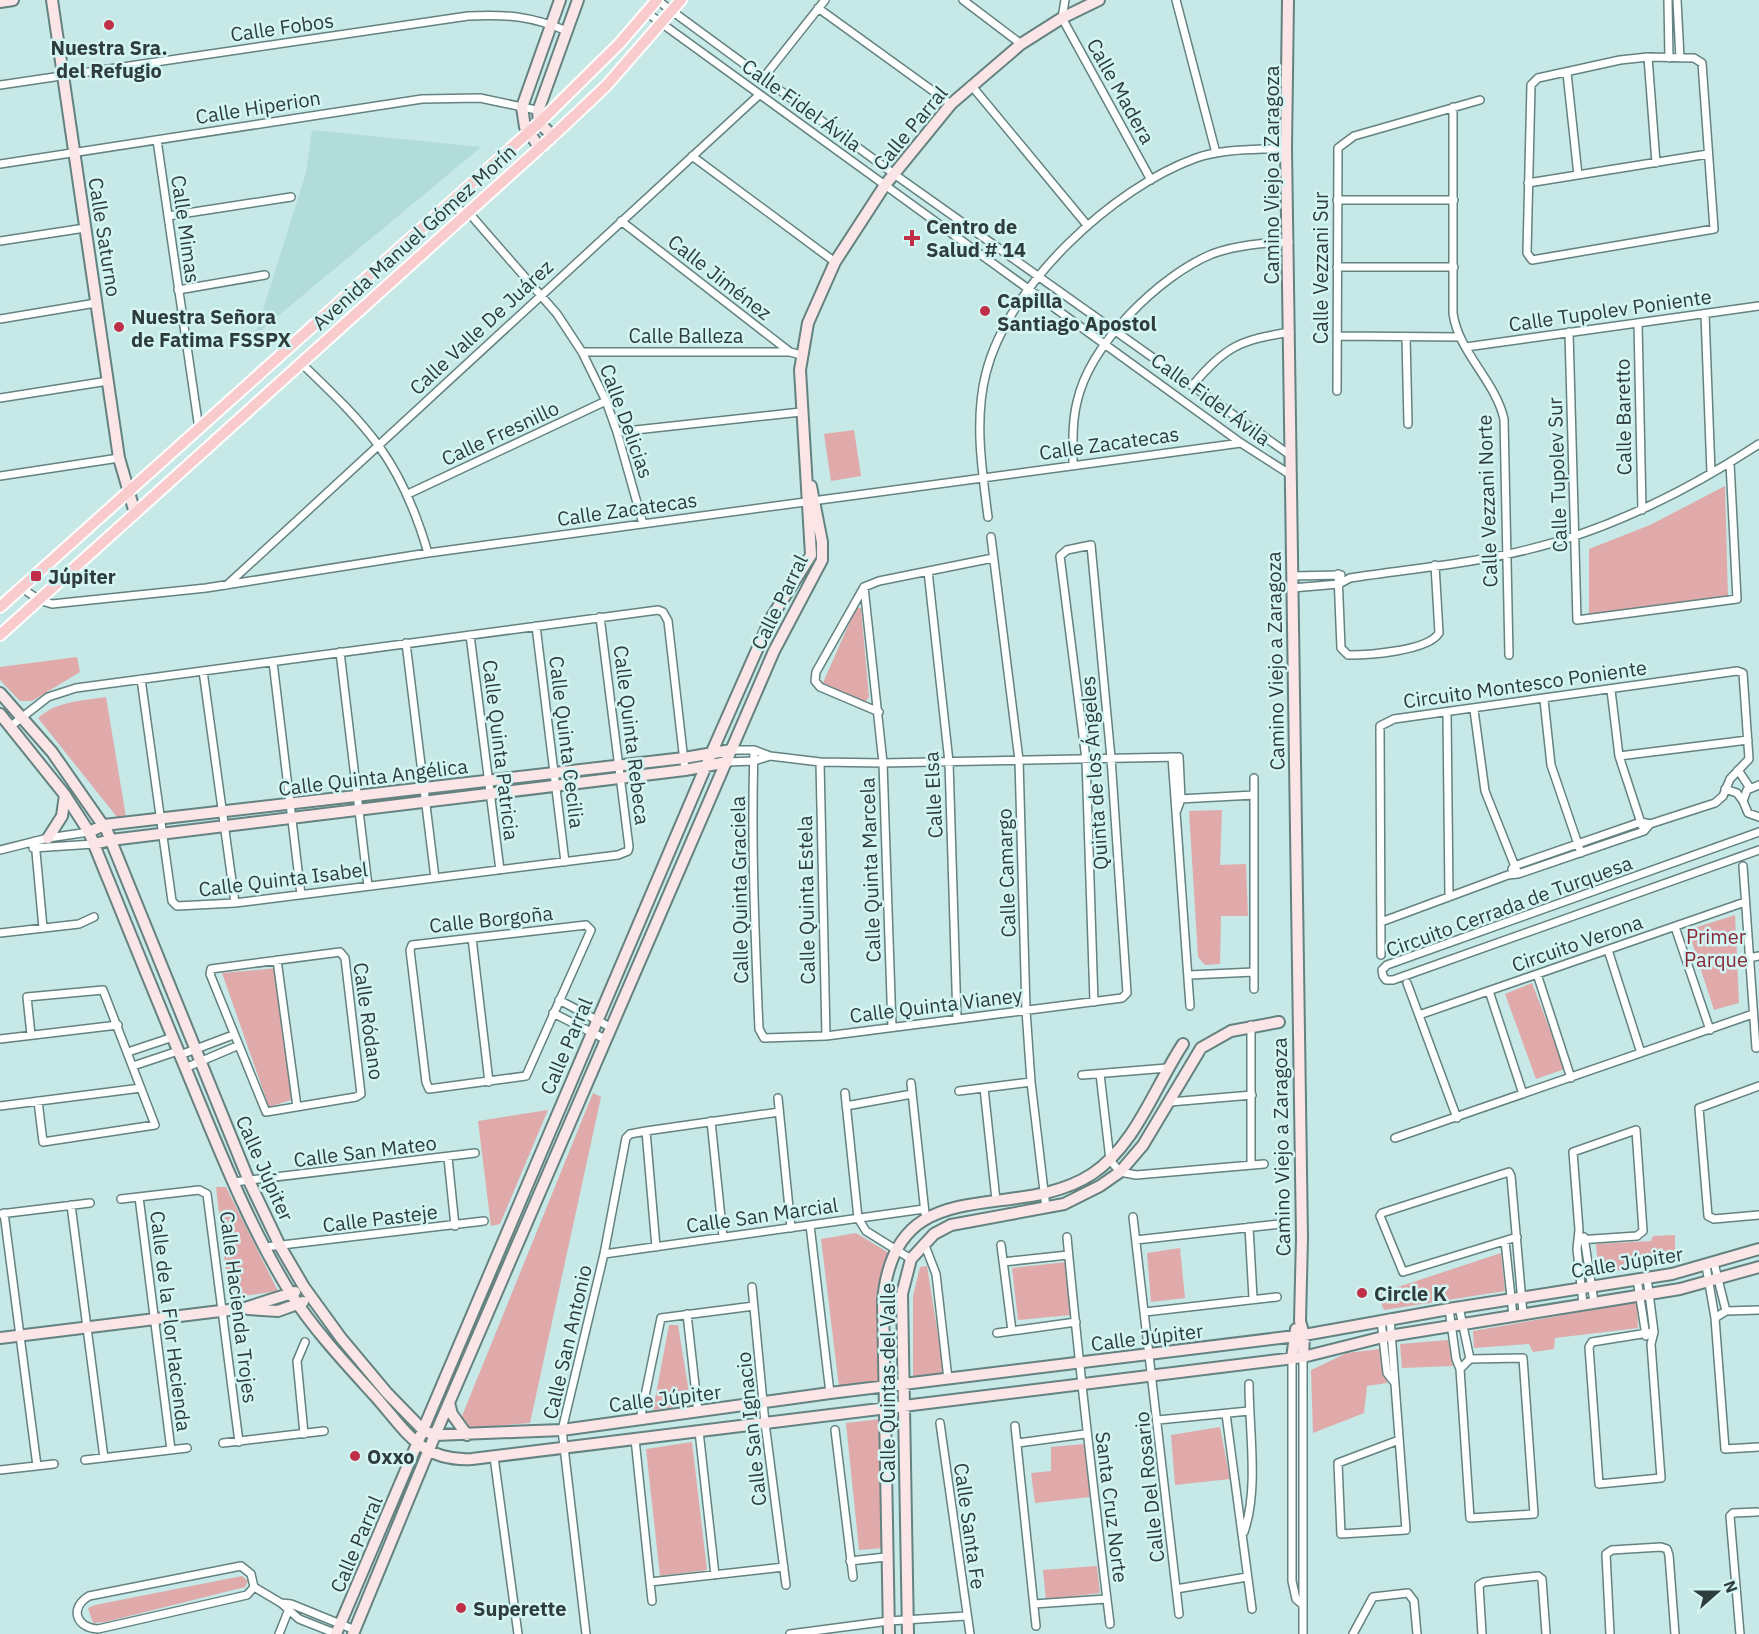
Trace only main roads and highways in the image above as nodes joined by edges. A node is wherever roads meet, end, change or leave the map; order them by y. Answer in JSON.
{"nodes":[{"id":1,"x":657,"y":0,"type":"edge"},
{"id":2,"x":681,"y":0,"type":"edge"},
{"id":3,"x":0,"y":607,"type":"edge"},
{"id":4,"x":0,"y":635,"type":"edge"}],
"edges":[{"from":1,"to":3,"type":"main road","name":"Avenida Manuel Gómez Morín"},
{"from":2,"to":4,"type":"main road","name":"Avenida Manuel Gómez Morín"}]}
